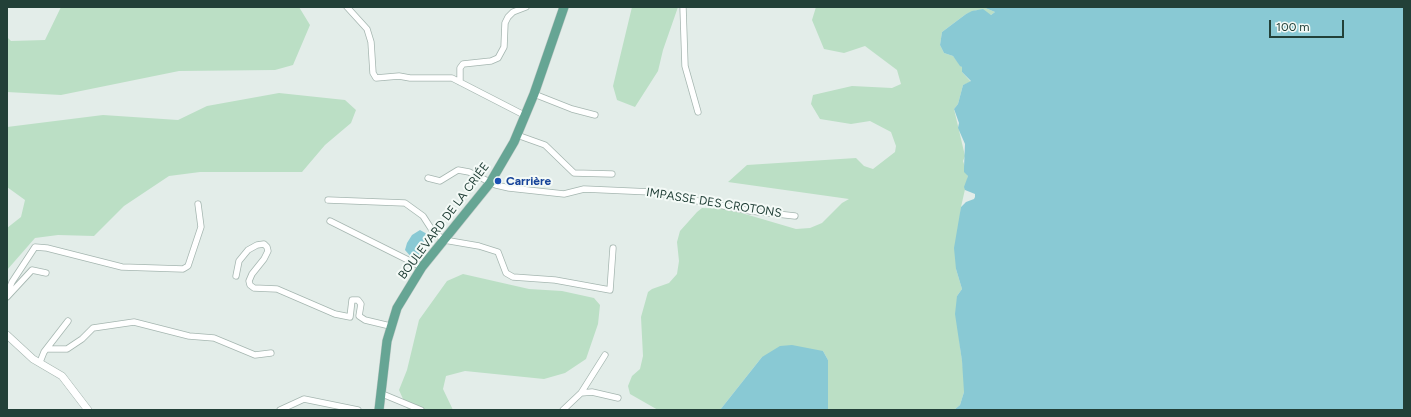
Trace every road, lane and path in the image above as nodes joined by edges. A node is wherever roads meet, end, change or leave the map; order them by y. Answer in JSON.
{"nodes":[{"id":1,"x":347,"y":7,"type":"edge"},
{"id":2,"x":526,"y":7,"type":"edge"},
{"id":3,"x":564,"y":7,"type":"edge"},
{"id":4,"x":683,"y":7,"type":"edge"},
{"id":5,"x":460,"y":82,"type":"junction"},
{"id":6,"x":534,"y":94,"type":"junction"},
{"id":7,"x":698,"y":112,"type":"dead end"},
{"id":8,"x":595,"y":115,"type":"dead end"},
{"id":9,"x":526,"y":116,"type":"junction"},
{"id":10,"x":517,"y":135,"type":"junction"},
{"id":11,"x":612,"y":174,"type":"dead end"},
{"id":12,"x":428,"y":178,"type":"dead end"},
{"id":13,"x":490,"y":183,"type":"junction"},
{"id":14,"x":328,"y":200,"type":"dead end"},
{"id":15,"x":198,"y":204,"type":"dead end"},
{"id":16,"x":795,"y":216,"type":"dead end"},
{"id":17,"x":330,"y":221,"type":"dead end"},
{"id":18,"x":444,"y":240,"type":"junction"},
{"id":19,"x":613,"y":248,"type":"dead end"},
{"id":20,"x":422,"y":267,"type":"junction"},
{"id":21,"x":46,"y":274,"type":"dead end"},
{"id":22,"x":236,"y":276,"type":"dead end"},
{"id":23,"x":7,"y":294,"type":"edge"},
{"id":24,"x":7,"y":298,"type":"edge"},
{"id":25,"x":68,"y":321,"type":"dead end"},
{"id":26,"x":390,"y":326,"type":"junction"},
{"id":27,"x":7,"y":335,"type":"edge"},
{"id":28,"x":47,"y":349,"type":"junction"},
{"id":29,"x":271,"y":353,"type":"dead end"},
{"id":30,"x":605,"y":355,"type":"dead end"},
{"id":31,"x":40,"y":362,"type":"junction"},
{"id":32,"x":380,"y":393,"type":"junction"},
{"id":33,"x":581,"y":393,"type":"junction"},
{"id":34,"x":618,"y":398,"type":"dead end"},
{"id":35,"x":88,"y":410,"type":"edge"},
{"id":36,"x":280,"y":410,"type":"edge"},
{"id":37,"x":358,"y":410,"type":"edge"},
{"id":38,"x":379,"y":410,"type":"edge"},
{"id":39,"x":421,"y":410,"type":"edge"},
{"id":40,"x":564,"y":410,"type":"edge"}],
"edges":[{"from":1,"to":5,"type":"street"},
{"from":2,"to":5,"type":"street"},
{"from":3,"to":6,"type":"main road","name":"BOULEVARD DE LA CRIÉE"},
{"from":4,"to":7,"type":"street"},
{"from":5,"to":9,"type":"street"},
{"from":6,"to":8,"type":"street"},
{"from":6,"to":9,"type":"main road","name":"BOULEVARD DE LA CRIÉE"},
{"from":9,"to":10,"type":"main road","name":"BOULEVARD DE LA CRIÉE"},
{"from":10,"to":11,"type":"street"},
{"from":10,"to":13,"type":"main road","name":"BOULEVARD DE LA CRIÉE"},
{"from":12,"to":13,"type":"street","name":"IMPASSE DES CROTONS"},
{"from":13,"to":16,"type":"street","name":"IMPASSE DES CROTONS"},
{"from":13,"to":18,"type":"main road","name":"BOULEVARD DE LA CRIÉE"},
{"from":14,"to":18,"type":"street"},
{"from":15,"to":23,"type":"street"},
{"from":17,"to":20,"type":"street"},
{"from":18,"to":19,"type":"street"},
{"from":18,"to":20,"type":"main road","name":"BOULEVARD DE LA CRIÉE"},
{"from":20,"to":26,"type":"main road","name":"BOULEVARD DE LA CRIÉE"},
{"from":21,"to":24,"type":"street"},
{"from":22,"to":26,"type":"street"},
{"from":25,"to":28,"type":"street"},
{"from":26,"to":32,"type":"main road","name":"BOULEVARD DE LA CRIÉE"},
{"from":27,"to":31,"type":"street"},
{"from":28,"to":29,"type":"street"},
{"from":28,"to":31,"type":"street"},
{"from":30,"to":33,"type":"street"},
{"from":31,"to":35,"type":"street"},
{"from":32,"to":38,"type":"main road","name":"BOULEVARD DE LA CRIÉE"},
{"from":32,"to":39,"type":"street"},
{"from":33,"to":34,"type":"street"},
{"from":33,"to":40,"type":"street"},
{"from":36,"to":37,"type":"street"}]}
